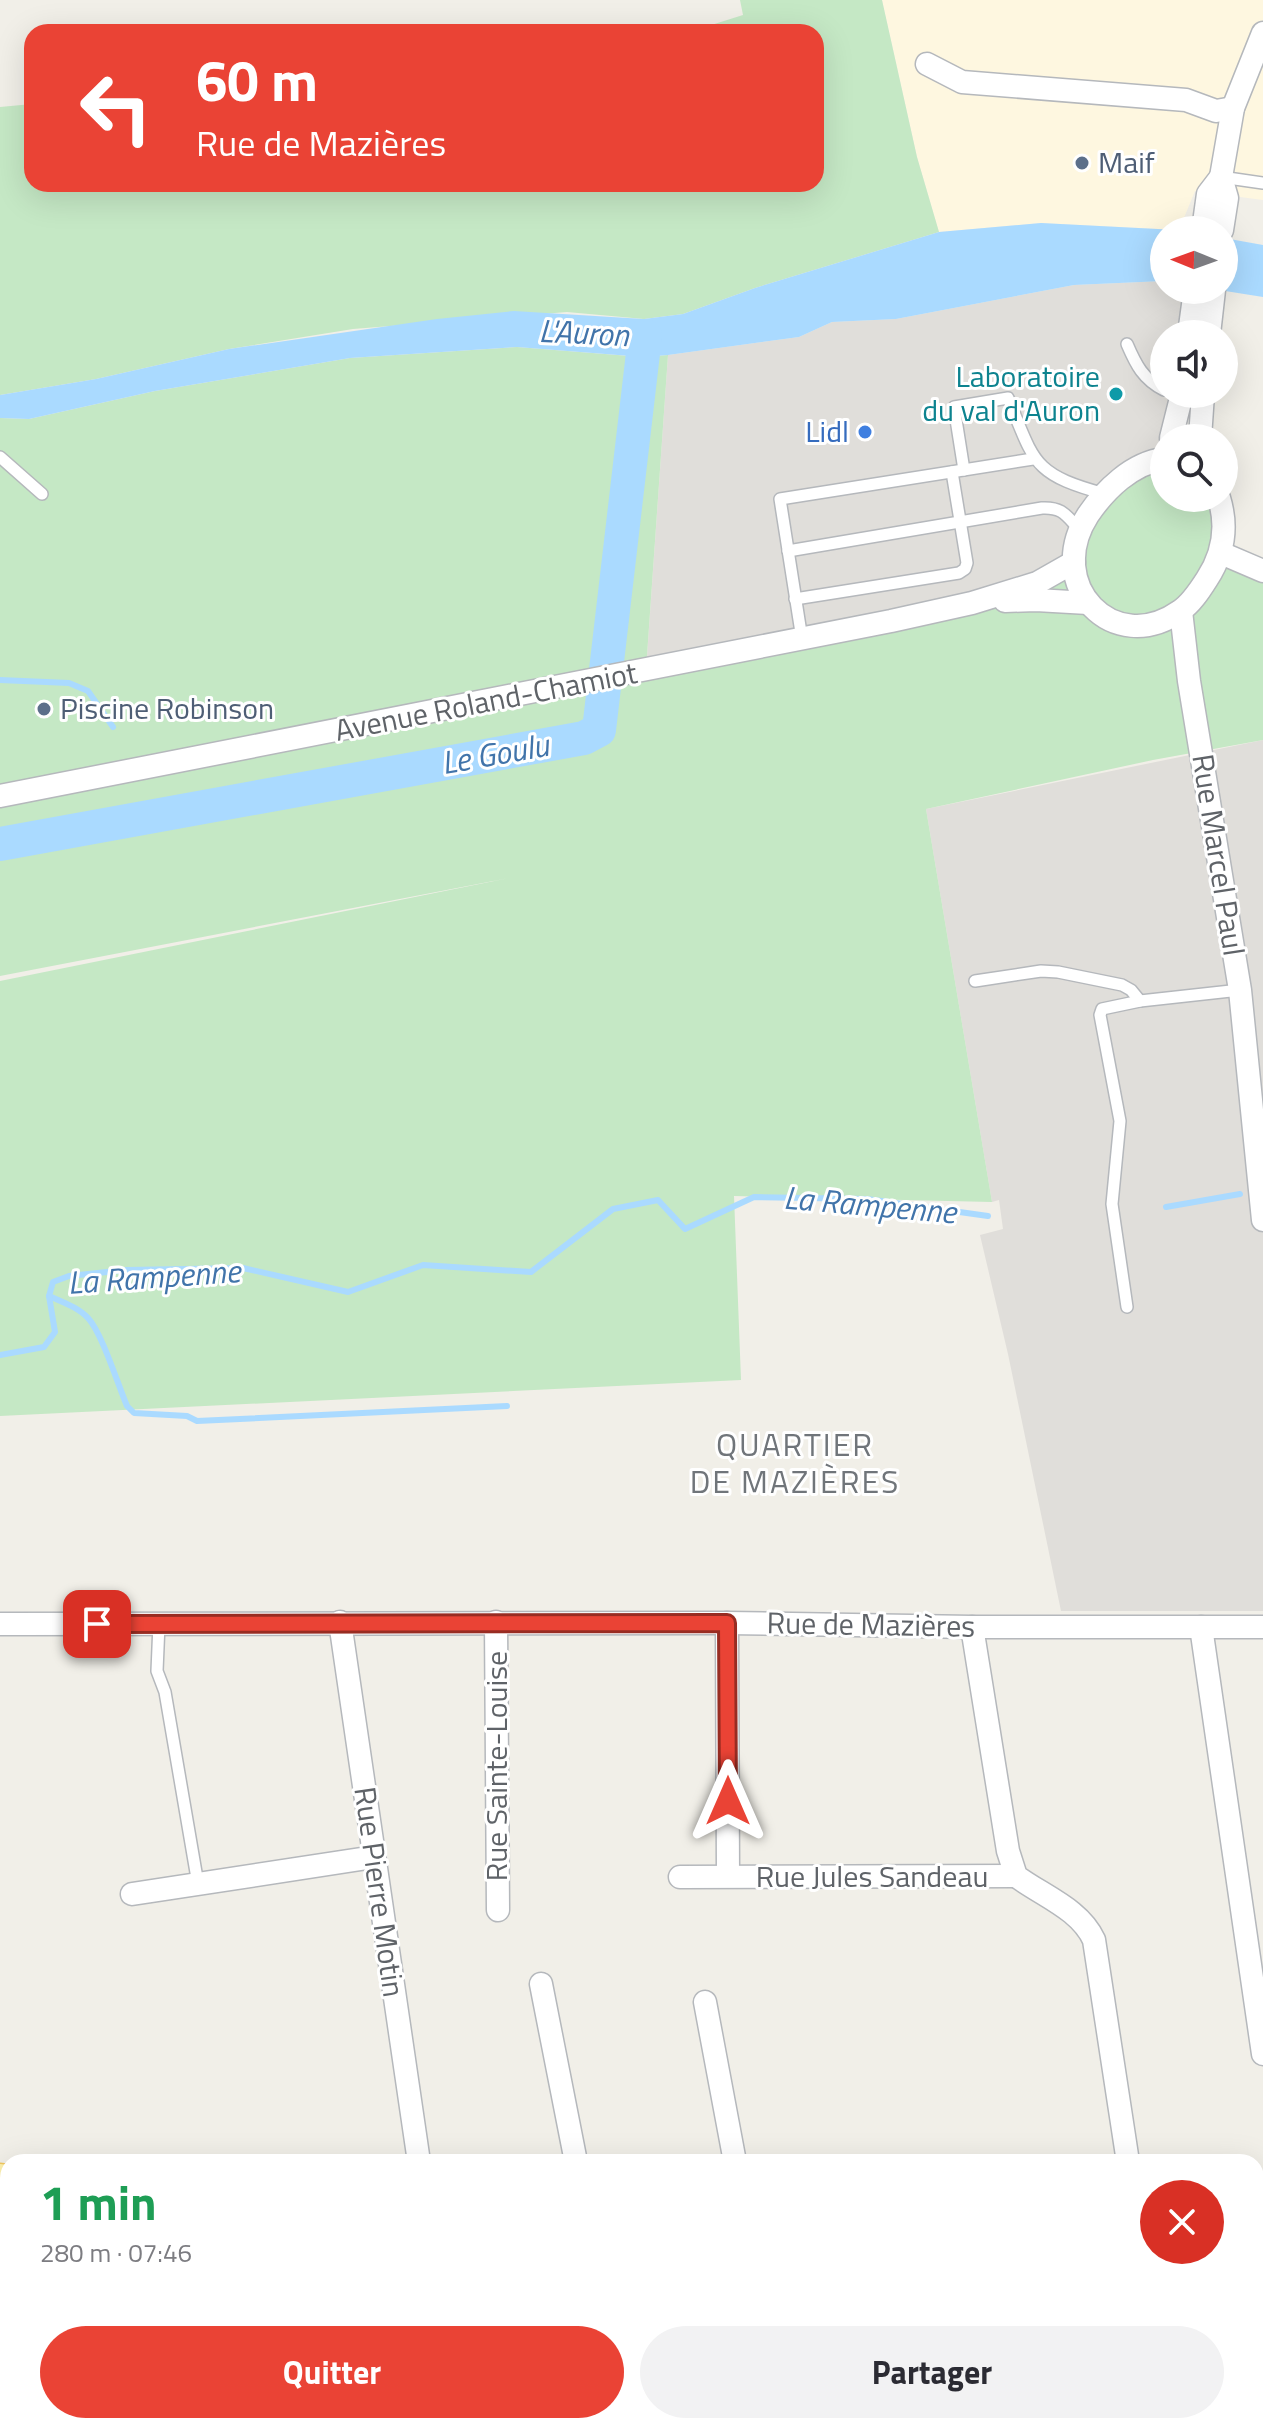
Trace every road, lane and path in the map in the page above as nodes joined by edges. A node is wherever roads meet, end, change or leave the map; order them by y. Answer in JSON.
{"nodes":[{"id":1,"x":1263,"y":33,"type":"edge"},
{"id":2,"x":927,"y":64,"type":"dead end"},
{"id":3,"x":1233,"y":108,"type":"junction"},
{"id":4,"x":1263,"y":183,"type":"edge"},
{"id":5,"x":1218,"y":189,"type":"junction"},
{"id":6,"x":1208,"y":216,"type":"edge"},
{"id":7,"x":1221,"y":216,"type":"edge"},
{"id":8,"x":1127,"y":344,"type":"dead end"},
{"id":9,"x":1150,"y":383,"type":"edge"},
{"id":10,"x":0,"y":457,"type":"edge"},
{"id":11,"x":1033,"y":459,"type":"junction"},
{"id":12,"x":1150,"y":461,"type":"edge"},
{"id":13,"x":958,"y":471,"type":"junction"},
{"id":14,"x":42,"y":494,"type":"dead end"},
{"id":15,"x":1105,"y":494,"type":"junction"},
{"id":16,"x":1222,"y":512,"type":"edge"},
{"id":17,"x":960,"y":522,"type":"junction"},
{"id":18,"x":1079,"y":529,"type":"junction"},
{"id":19,"x":788,"y":551,"type":"junction"},
{"id":20,"x":1221,"y":553,"type":"junction"},
{"id":21,"x":1074,"y":562,"type":"junction"},
{"id":22,"x":1263,"y":571,"type":"edge"},
{"id":23,"x":795,"y":599,"type":"junction"},
{"id":24,"x":972,"y":603,"type":"junction"},
{"id":25,"x":1088,"y":603,"type":"junction"},
{"id":26,"x":1181,"y":611,"type":"junction"},
{"id":27,"x":1148,"y":624,"type":"junction"},
{"id":28,"x":802,"y":639,"type":"junction"},
{"id":29,"x":1189,"y":681,"type":"junction"},
{"id":30,"x":0,"y":796,"type":"edge"},
{"id":31,"x":975,"y":981,"type":"dead end"},
{"id":32,"x":1240,"y":990,"type":"junction"},
{"id":33,"x":1140,"y":1001,"type":"junction"},
{"id":34,"x":1263,"y":1220,"type":"edge"},
{"id":35,"x":1127,"y":1307,"type":"dead end"},
{"id":36,"x":340,"y":1622,"type":"junction"},
{"id":37,"x":496,"y":1622,"type":"junction"},
{"id":38,"x":727,"y":1623,"type":"junction"},
{"id":39,"x":0,"y":1624,"type":"edge"},
{"id":40,"x":159,"y":1624,"type":"junction"},
{"id":41,"x":972,"y":1627,"type":"junction"},
{"id":42,"x":1201,"y":1627,"type":"junction"},
{"id":43,"x":1263,"y":1627,"type":"edge"},
{"id":44,"x":374,"y":1857,"type":"junction"},
{"id":45,"x":728,"y":1876,"type":"junction"},
{"id":46,"x":1016,"y":1876,"type":"junction"},
{"id":47,"x":680,"y":1877,"type":"dead end"},
{"id":48,"x":198,"y":1884,"type":"junction"},
{"id":49,"x":132,"y":1894,"type":"dead end"},
{"id":50,"x":498,"y":1910,"type":"dead end"},
{"id":51,"x":541,"y":1984,"type":"dead end"},
{"id":52,"x":705,"y":2002,"type":"dead end"},
{"id":53,"x":1263,"y":2054,"type":"edge"},
{"id":54,"x":418,"y":2154,"type":"edge"},
{"id":55,"x":574,"y":2154,"type":"edge"},
{"id":56,"x":734,"y":2154,"type":"edge"},
{"id":57,"x":1127,"y":2154,"type":"edge"}],
"edges":[{"from":1,"to":3,"type":"street"},
{"from":2,"to":3,"type":"street"},
{"from":3,"to":5,"type":"street"},
{"from":4,"to":5,"type":"lane"},
{"from":5,"to":6,"type":"street"},
{"from":5,"to":7,"type":"street"},
{"from":8,"to":9,"type":"lane"},
{"from":10,"to":14,"type":"lane"},
{"from":11,"to":13,"type":"lane"},
{"from":11,"to":13,"type":"lane"},
{"from":11,"to":15,"type":"lane"},
{"from":12,"to":15,"type":"street"},
{"from":13,"to":17,"type":"lane"},
{"from":13,"to":19,"type":"lane"},
{"from":15,"to":18,"type":"street"},
{"from":16,"to":20,"type":"street"},
{"from":17,"to":18,"type":"lane"},
{"from":17,"to":19,"type":"lane"},
{"from":17,"to":23,"type":"lane"},
{"from":18,"to":21,"type":"street"},
{"from":19,"to":23,"type":"lane"},
{"from":20,"to":22,"type":"street"},
{"from":20,"to":26,"type":"street"},
{"from":21,"to":24,"type":"street","name":"Avenue Roland-Chamiot"},
{"from":21,"to":25,"type":"street"},
{"from":23,"to":28,"type":"lane"},
{"from":24,"to":25,"type":"street","name":"Avenue Roland-Chamiot"},
{"from":24,"to":28,"type":"street","name":"Avenue Roland-Chamiot"},
{"from":25,"to":27,"type":"street"},
{"from":26,"to":27,"type":"street"},
{"from":26,"to":29,"type":"street","name":"Rue Marcel Paul"},
{"from":27,"to":29,"type":"street","name":"Rue Marcel Paul"},
{"from":28,"to":30,"type":"street","name":"Avenue Roland-Chamiot"},
{"from":29,"to":32,"type":"street","name":"Rue Marcel Paul"},
{"from":31,"to":33,"type":"lane"},
{"from":32,"to":33,"type":"lane"},
{"from":32,"to":34,"type":"street","name":"Rue Marcel Paul"},
{"from":33,"to":35,"type":"lane"},
{"from":36,"to":37,"type":"street","name":"Rue de Mazières"},
{"from":36,"to":40,"type":"street","name":"Rue de Mazières"},
{"from":36,"to":44,"type":"street","name":"Rue Pierre Motin"},
{"from":37,"to":38,"type":"street","name":"Rue de Mazières"},
{"from":37,"to":50,"type":"street","name":"Rue Sainte-Louise"},
{"from":38,"to":41,"type":"street","name":"Rue de Mazières"},
{"from":38,"to":45,"type":"street","name":"Rue Jules Sandeau"},
{"from":39,"to":40,"type":"street","name":"Rue de Mazières"},
{"from":40,"to":48,"type":"lane"},
{"from":41,"to":42,"type":"street","name":"Rue de Mazières"},
{"from":41,"to":46,"type":"street"},
{"from":42,"to":43,"type":"street","name":"Rue de Mazières"},
{"from":42,"to":53,"type":"street"},
{"from":44,"to":48,"type":"street"},
{"from":44,"to":54,"type":"street","name":"Rue Pierre Motin"},
{"from":45,"to":46,"type":"street","name":"Rue Jules Sandeau"},
{"from":45,"to":47,"type":"street","name":"Rue Jules Sandeau"},
{"from":46,"to":57,"type":"street"},
{"from":48,"to":49,"type":"street"},
{"from":51,"to":55,"type":"street"},
{"from":52,"to":56,"type":"street"}]}
